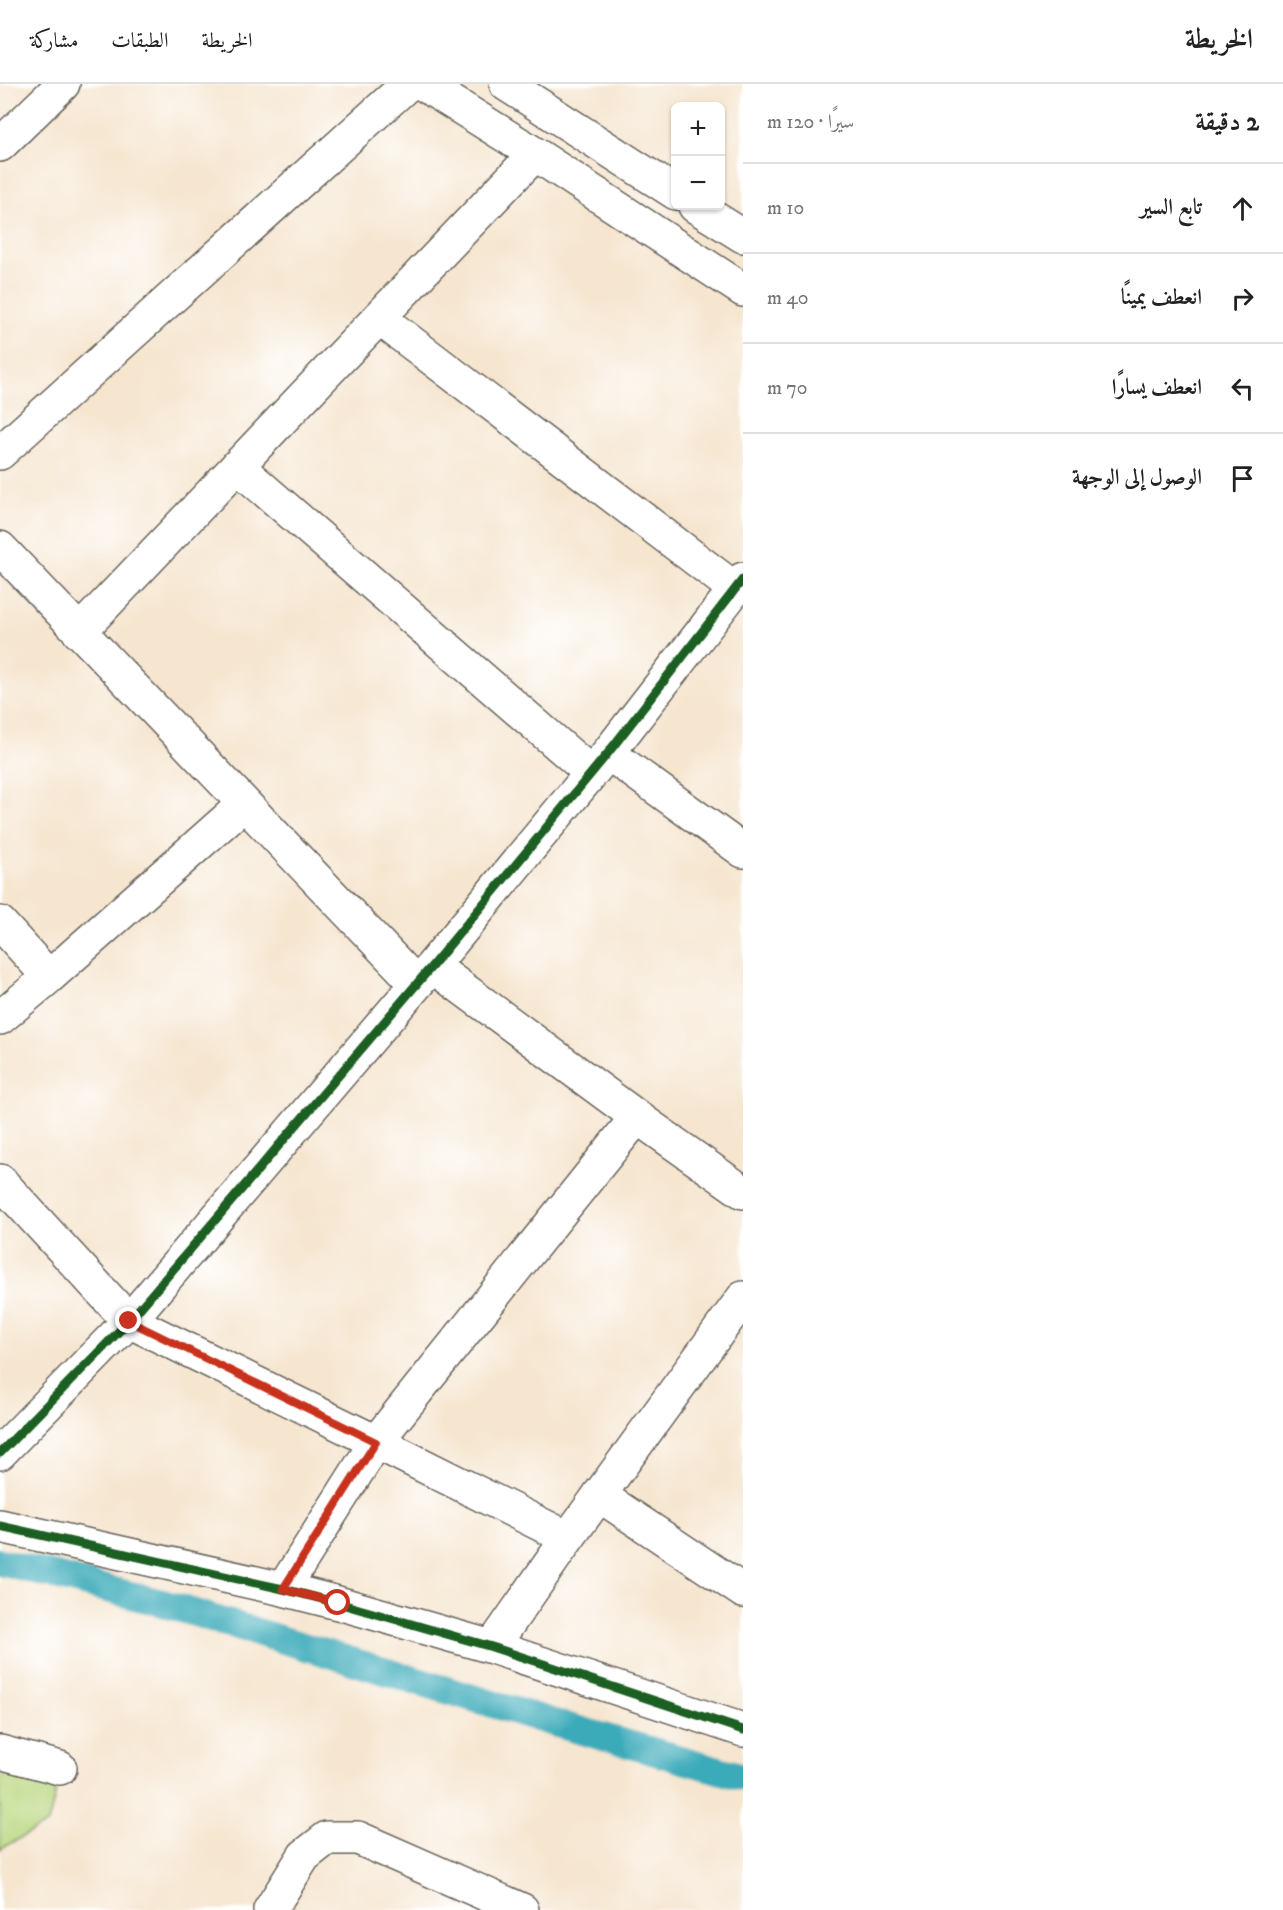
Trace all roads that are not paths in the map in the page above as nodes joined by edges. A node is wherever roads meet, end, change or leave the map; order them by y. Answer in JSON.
{"nodes":[{"id":1,"x":63,"y":84,"type":"edge"},
{"id":2,"x":408,"y":84,"type":"edge"},
{"id":3,"x":423,"y":84,"type":"edge"},
{"id":4,"x":506,"y":84,"type":"edge"},
{"id":5,"x":0,"y":145,"type":"edge"},
{"id":6,"x":535,"y":154,"type":"junction"},
{"id":7,"x":671,"y":190,"type":"edge"},
{"id":8,"x":701,"y":210,"type":"edge"},
{"id":9,"x":743,"y":236,"type":"edge"},
{"id":10,"x":743,"y":290,"type":"edge"},
{"id":11,"x":379,"y":318,"type":"junction"},
{"id":12,"x":0,"y":453,"type":"edge"},
{"id":13,"x":237,"y":466,"type":"junction"},
{"id":14,"x":0,"y":549,"type":"edge"},
{"id":15,"x":739,"y":584,"type":"edge"},
{"id":16,"x":79,"y":632,"type":"junction"},
{"id":17,"x":600,"y":763,"type":"junction"},
{"id":18,"x":244,"y":804,"type":"junction"},
{"id":19,"x":743,"y":851,"type":"edge"},
{"id":20,"x":0,"y":923,"type":"edge"},
{"id":21,"x":424,"y":974,"type":"junction"},
{"id":22,"x":50,"y":976,"type":"junction"},
{"id":23,"x":0,"y":1018,"type":"edge"},
{"id":24,"x":637,"y":1117,"type":"junction"},
{"id":25,"x":0,"y":1181,"type":"edge"},
{"id":26,"x":743,"y":1192,"type":"edge"},
{"id":27,"x":743,"y":1298,"type":"edge"},
{"id":28,"x":129,"y":1321,"type":"junction"},
{"id":29,"x":376,"y":1442,"type":"junction"},
{"id":30,"x":0,"y":1452,"type":"edge"},
{"id":31,"x":599,"y":1495,"type":"junction"},
{"id":32,"x":0,"y":1526,"type":"edge"},
{"id":33,"x":568,"y":1538,"type":"junction"},
{"id":34,"x":283,"y":1589,"type":"junction"},
{"id":35,"x":743,"y":1591,"type":"edge"},
{"id":36,"x":492,"y":1647,"type":"junction"},
{"id":37,"x":740,"y":1723,"type":"edge"},
{"id":38,"x":0,"y":1752,"type":"edge"},
{"id":39,"x":60,"y":1768,"type":"dead end"},
{"id":40,"x":475,"y":1900,"type":"edge"},
{"id":41,"x":270,"y":1910,"type":"edge"},
{"id":42,"x":522,"y":1910,"type":"edge"}],
"edges":[{"from":1,"to":5,"type":"street"},
{"from":2,"to":12,"type":"street"},
{"from":3,"to":6,"type":"street"},
{"from":4,"to":7,"type":"street"},
{"from":6,"to":10,"type":"street"},
{"from":6,"to":11,"type":"street"},
{"from":8,"to":9,"type":"street"},
{"from":11,"to":13,"type":"street"},
{"from":11,"to":15,"type":"street"},
{"from":13,"to":16,"type":"street"},
{"from":13,"to":17,"type":"street"},
{"from":14,"to":16,"type":"street"},
{"from":15,"to":17,"type":"street"},
{"from":16,"to":18,"type":"street"},
{"from":17,"to":19,"type":"street"},
{"from":17,"to":21,"type":"street"},
{"from":18,"to":21,"type":"street"},
{"from":18,"to":22,"type":"street"},
{"from":20,"to":22,"type":"street"},
{"from":21,"to":24,"type":"street"},
{"from":21,"to":28,"type":"street"},
{"from":22,"to":23,"type":"street"},
{"from":24,"to":26,"type":"street"},
{"from":24,"to":29,"type":"street"},
{"from":25,"to":28,"type":"street"},
{"from":27,"to":31,"type":"street"},
{"from":28,"to":29,"type":"street"},
{"from":28,"to":30,"type":"street"},
{"from":29,"to":33,"type":"street"},
{"from":29,"to":34,"type":"street"},
{"from":31,"to":33,"type":"street"},
{"from":31,"to":35,"type":"street"},
{"from":32,"to":34,"type":"street"},
{"from":33,"to":36,"type":"street"},
{"from":34,"to":36,"type":"street"},
{"from":36,"to":37,"type":"street"},
{"from":38,"to":39,"type":"street"},
{"from":40,"to":41,"type":"street"},
{"from":40,"to":42,"type":"street"}]}
